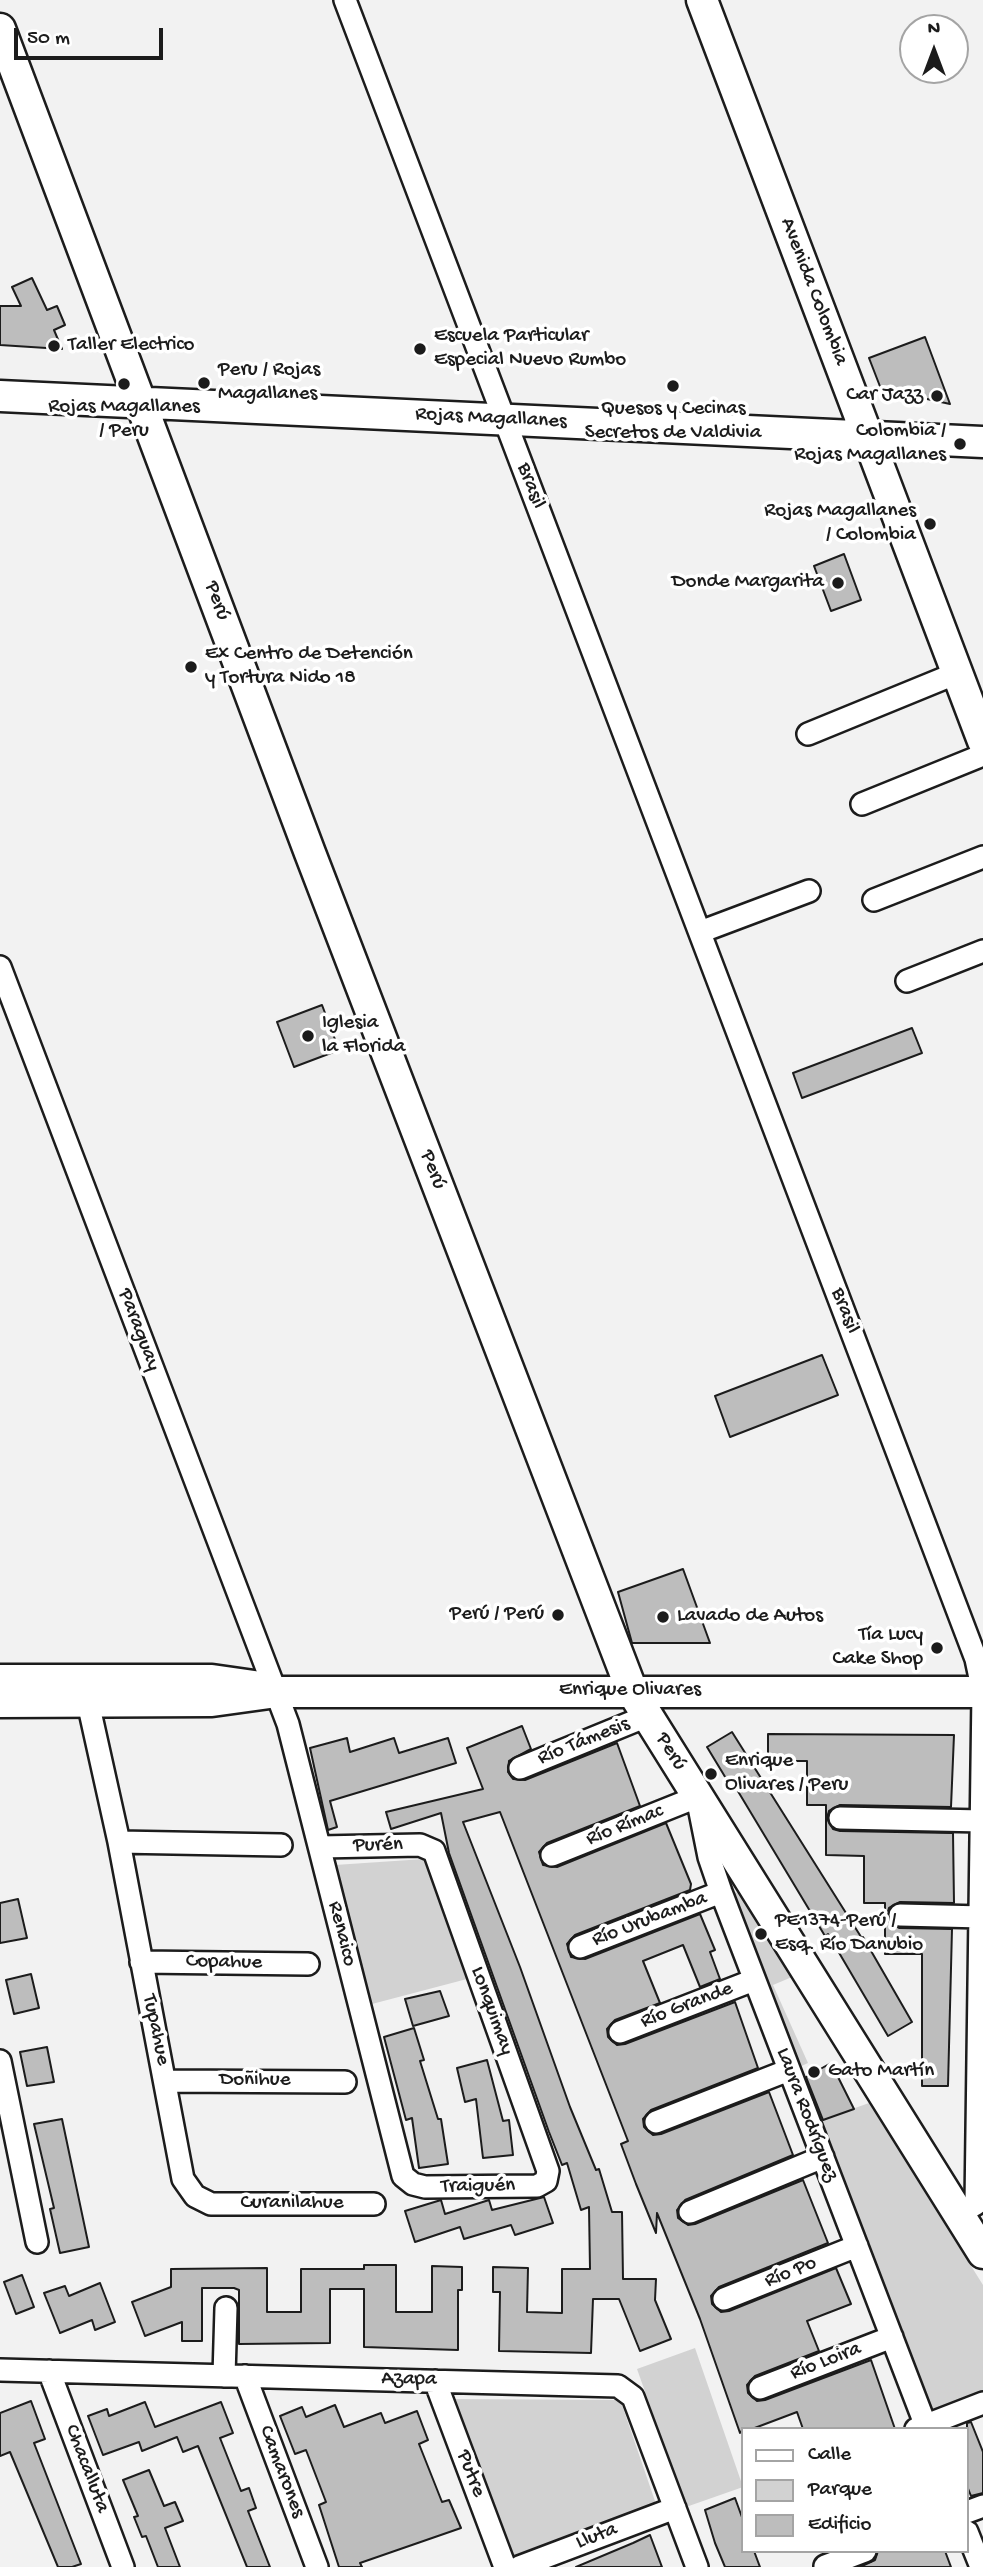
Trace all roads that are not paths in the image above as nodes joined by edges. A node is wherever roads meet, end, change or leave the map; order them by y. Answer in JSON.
{"nodes":[{"id":1,"x":345,"y":0,"type":"edge"},
{"id":2,"x":702,"y":0,"type":"edge"},
{"id":3,"x":0,"y":29,"type":"edge"},
{"id":4,"x":0,"y":397,"type":"edge"},
{"id":5,"x":142,"y":403,"type":"junction"},
{"id":6,"x":505,"y":420,"type":"junction"},
{"id":7,"x":867,"y":436,"type":"junction"},
{"id":8,"x":983,"y":442,"type":"edge"},
{"id":9,"x":957,"y":673,"type":"junction"},
{"id":10,"x":808,"y":734,"type":"dead end"},
{"id":11,"x":983,"y":741,"type":"edge"},
{"id":12,"x":983,"y":755,"type":"edge"},
{"id":13,"x":862,"y":804,"type":"dead end"},
{"id":14,"x":983,"y":857,"type":"edge"},
{"id":15,"x":810,"y":891,"type":"dead end"},
{"id":16,"x":874,"y":900,"type":"dead end"},
{"id":17,"x":700,"y":932,"type":"junction"},
{"id":18,"x":983,"y":951,"type":"edge"},
{"id":19,"x":0,"y":967,"type":"edge"},
{"id":20,"x":907,"y":981,"type":"dead end"},
{"id":21,"x":0,"y":1680,"type":"edge"},
{"id":22,"x":86,"y":1691,"type":"junction"},
{"id":23,"x":632,"y":1691,"type":"junction"},
{"id":24,"x":277,"y":1692,"type":"junction"},
{"id":25,"x":983,"y":1692,"type":"edge"},
{"id":26,"x":0,"y":1702,"type":"edge"},
{"id":27,"x":648,"y":1716,"type":"junction"},
{"id":28,"x":520,"y":1768,"type":"dead end"},
{"id":29,"x":697,"y":1797,"type":"junction"},
{"id":30,"x":840,"y":1818,"type":"dead end"},
{"id":31,"x":982,"y":1821,"type":"edge"},
{"id":32,"x":119,"y":1842,"type":"junction"},
{"id":33,"x":281,"y":1844,"type":"dead end"},
{"id":34,"x":320,"y":1847,"type":"junction"},
{"id":35,"x":434,"y":1852,"type":"joint"},
{"id":36,"x":552,"y":1855,"type":"dead end"},
{"id":37,"x":721,"y":1892,"type":"junction"},
{"id":38,"x":900,"y":1915,"type":"dead end"},
{"id":39,"x":981,"y":1917,"type":"edge"},
{"id":40,"x":580,"y":1947,"type":"dead end"},
{"id":41,"x":141,"y":1962,"type":"junction"},
{"id":42,"x":308,"y":1964,"type":"dead end"},
{"id":43,"x":754,"y":1980,"type":"junction"},
{"id":44,"x":981,"y":2012,"type":"edge"},
{"id":45,"x":620,"y":2032,"type":"dead end"},
{"id":46,"x":0,"y":2061,"type":"edge"},
{"id":47,"x":789,"y":2070,"type":"junction"},
{"id":48,"x":165,"y":2081,"type":"junction"},
{"id":49,"x":345,"y":2082,"type":"dead end"},
{"id":50,"x":980,"y":2109,"type":"edge"},
{"id":51,"x":656,"y":2122,"type":"dead end"},
{"id":52,"x":823,"y":2157,"type":"junction"},
{"id":53,"x":548,"y":2171,"type":"joint"},
{"id":54,"x":403,"y":2176,"type":"joint"},
{"id":55,"x":211,"y":2204,"type":"joint"},
{"id":56,"x":374,"y":2204,"type":"dead end"},
{"id":57,"x":973,"y":2207,"type":"edge"},
{"id":58,"x":690,"y":2212,"type":"dead end"},
{"id":59,"x":37,"y":2242,"type":"dead end"},
{"id":60,"x":857,"y":2246,"type":"junction"},
{"id":61,"x":983,"y":2253,"type":"edge"},
{"id":62,"x":724,"y":2299,"type":"dead end"},
{"id":63,"x":226,"y":2308,"type":"dead end"},
{"id":64,"x":892,"y":2337,"type":"junction"},
{"id":65,"x":0,"y":2370,"type":"edge"},
{"id":66,"x":49,"y":2371,"type":"junction"},
{"id":67,"x":234,"y":2376,"type":"junction"},
{"id":68,"x":435,"y":2381,"type":"junction"},
{"id":69,"x":760,"y":2388,"type":"dead end"},
{"id":70,"x":983,"y":2403,"type":"edge"},
{"id":71,"x":923,"y":2427,"type":"edge"},
{"id":72,"x":675,"y":2508,"type":"junction"},
{"id":73,"x":969,"y":2537,"type":"edge"},
{"id":74,"x":859,"y":2553,"type":"edge"},
{"id":75,"x":825,"y":2566,"type":"edge"},
{"id":76,"x":124,"y":2567,"type":"edge"},
{"id":77,"x":317,"y":2567,"type":"edge"},
{"id":78,"x":505,"y":2567,"type":"edge"},
{"id":79,"x":519,"y":2567,"type":"edge"},
{"id":80,"x":697,"y":2567,"type":"edge"},
{"id":81,"x":981,"y":2567,"type":"edge"}],
"edges":[{"from":1,"to":6,"type":"street","name":"Brasil"},
{"from":2,"to":7,"type":"main road","name":"Avenida Colombia"},
{"from":3,"to":5,"type":"main road","name":"Perú"},
{"from":4,"to":5,"type":"main road","name":"Rojas Magallanes"},
{"from":5,"to":6,"type":"main road","name":"Rojas Magallanes"},
{"from":5,"to":23,"type":"main road","name":"Perú"},
{"from":6,"to":7,"type":"main road","name":"Rojas Magallanes"},
{"from":6,"to":17,"type":"street","name":"Brasil"},
{"from":7,"to":8,"type":"main road","name":"Rojas Magallanes"},
{"from":7,"to":9,"type":"main road","name":"Avenida Colombia"},
{"from":9,"to":10,"type":"street"},
{"from":9,"to":11,"type":"main road","name":"Avenida Colombia"},
{"from":12,"to":13,"type":"street"},
{"from":14,"to":16,"type":"street"},
{"from":15,"to":17,"type":"street"},
{"from":17,"to":25,"type":"street","name":"Brasil"},
{"from":18,"to":20,"type":"street"},
{"from":19,"to":24,"type":"street","name":"Paraguay"},
{"from":21,"to":22,"type":"main road","name":"Enrique Olivares"},
{"from":22,"to":24,"type":"main road","name":"Enrique Olivares"},
{"from":22,"to":26,"type":"main road","name":"Enrique Olivares"},
{"from":22,"to":32,"type":"street","name":"Tupahue"},
{"from":23,"to":24,"type":"main road","name":"Enrique Olivares"},
{"from":23,"to":25,"type":"main road","name":"Enrique Olivares"},
{"from":23,"to":27,"type":"main road","name":"Perú"},
{"from":24,"to":34,"type":"street","name":"Renaico"},
{"from":25,"to":31,"type":"street","name":"Brasil"},
{"from":27,"to":28,"type":"street","name":"Río Támesis"},
{"from":27,"to":29,"type":"main road","name":"Perú"},
{"from":29,"to":36,"type":"street","name":"Río Rímac"},
{"from":29,"to":37,"type":"street","name":"Laura Rodríguez"},
{"from":29,"to":57,"type":"main road","name":"Perú"},
{"from":30,"to":31,"type":"street"},
{"from":31,"to":39,"type":"street","name":"Brasil"},
{"from":32,"to":33,"type":"street"},
{"from":32,"to":41,"type":"street","name":"Tupahue"},
{"from":34,"to":35,"type":"street","name":"Purén"},
{"from":34,"to":54,"type":"street","name":"Renaico"},
{"from":35,"to":53,"type":"street","name":"Lonquimay"},
{"from":37,"to":40,"type":"street","name":"Río Urubamba"},
{"from":37,"to":43,"type":"street","name":"Laura Rodríguez"},
{"from":38,"to":39,"type":"street"},
{"from":39,"to":44,"type":"street","name":"Brasil"},
{"from":41,"to":42,"type":"street","name":"Copahue"},
{"from":41,"to":48,"type":"street","name":"Tupahue"},
{"from":43,"to":45,"type":"street","name":"Río Grande"},
{"from":43,"to":47,"type":"street","name":"Laura Rodríguez"},
{"from":44,"to":50,"type":"street","name":"Brasil"},
{"from":46,"to":59,"type":"street"},
{"from":47,"to":51,"type":"street"},
{"from":47,"to":52,"type":"street","name":"Laura Rodríguez"},
{"from":48,"to":49,"type":"street","name":"Doñihue"},
{"from":48,"to":55,"type":"street","name":"Tupahue"},
{"from":50,"to":57,"type":"street","name":"Brasil"},
{"from":52,"to":58,"type":"street"},
{"from":52,"to":60,"type":"street","name":"Laura Rodríguez"},
{"from":53,"to":54,"type":"street","name":"Traiguén"},
{"from":55,"to":56,"type":"street","name":"Curanilahue"},
{"from":57,"to":61,"type":"main road","name":"Perú"},
{"from":60,"to":62,"type":"street","name":"Río Po"},
{"from":60,"to":64,"type":"street","name":"Laura Rodríguez"},
{"from":63,"to":67,"type":"street"},
{"from":64,"to":69,"type":"street","name":"Río Loira"},
{"from":64,"to":71,"type":"street","name":"Laura Rodríguez"},
{"from":65,"to":66,"type":"street","name":"Azapa"},
{"from":66,"to":67,"type":"street","name":"Azapa"},
{"from":66,"to":76,"type":"street","name":"Chacalluta"},
{"from":67,"to":68,"type":"street","name":"Azapa"},
{"from":67,"to":77,"type":"street","name":"Camarones"},
{"from":68,"to":72,"type":"street","name":"Azapa"},
{"from":68,"to":78,"type":"street","name":"Putre"},
{"from":70,"to":71,"type":"street"},
{"from":72,"to":79,"type":"street","name":"Lluta"},
{"from":72,"to":80,"type":"street","name":"Azapa"},
{"from":73,"to":81,"type":"street"},
{"from":74,"to":75,"type":"street"}]}
